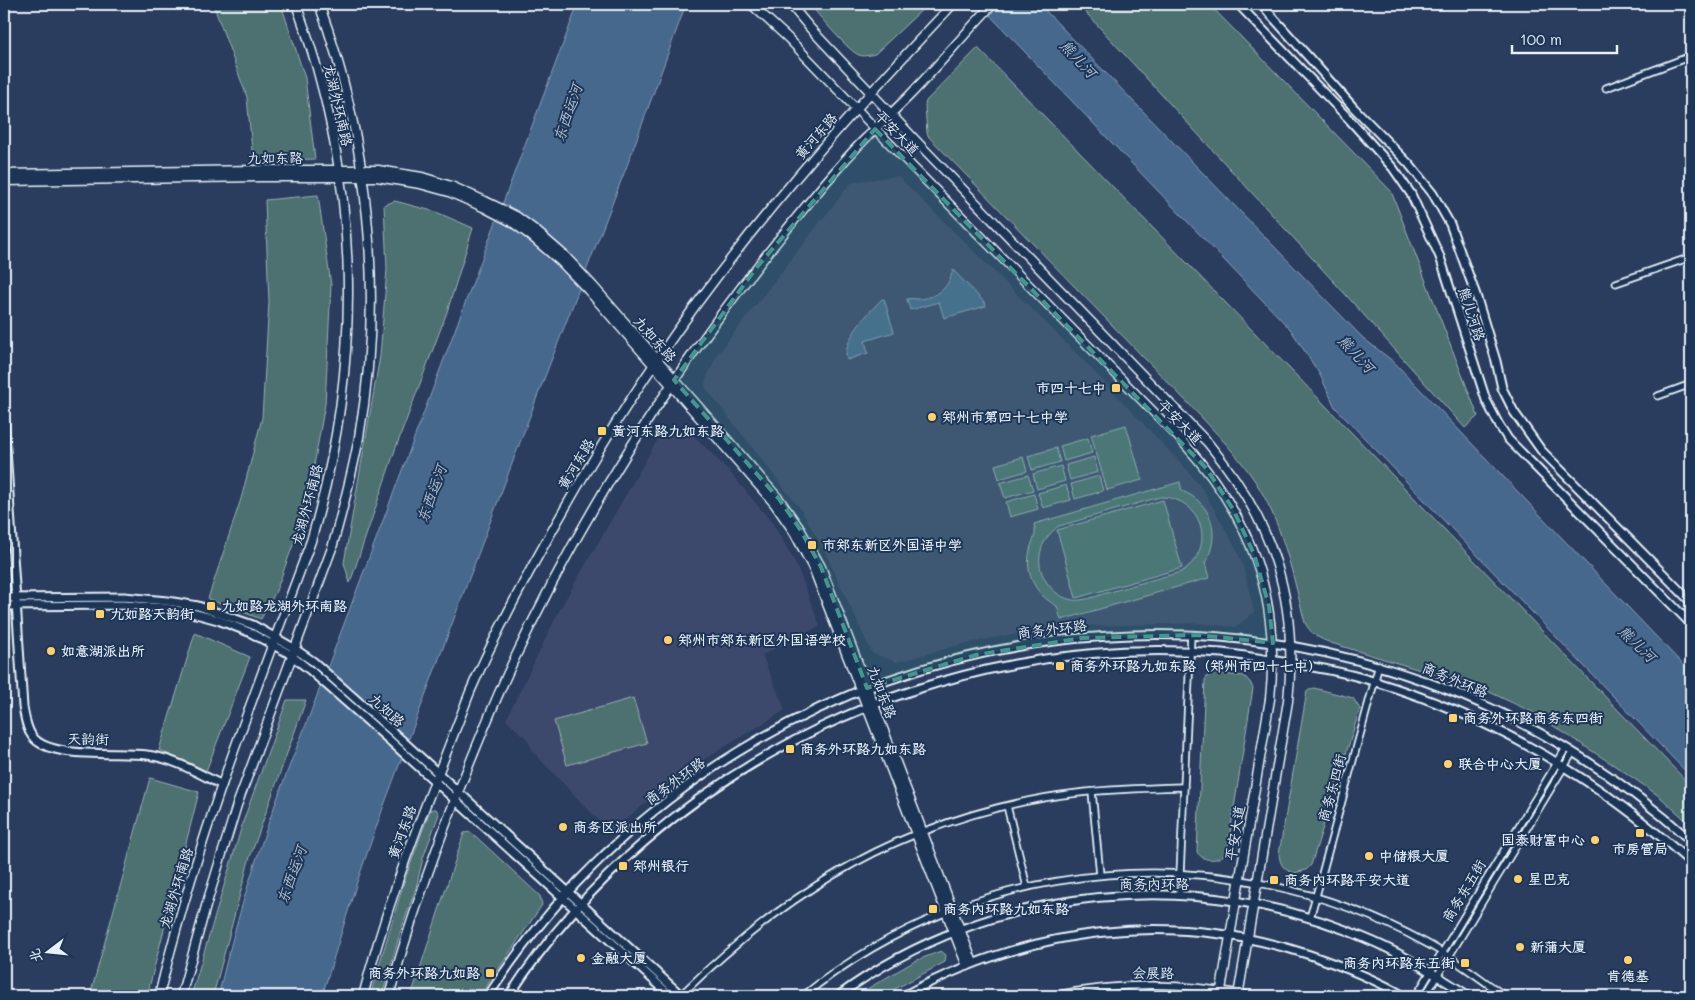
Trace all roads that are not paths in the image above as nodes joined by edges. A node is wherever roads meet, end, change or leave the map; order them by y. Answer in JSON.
{"nodes":[{"id":1,"x":296,"y":4,"type":"edge"},
{"id":2,"x":319,"y":4,"type":"edge"},
{"id":3,"x":752,"y":4,"type":"edge"},
{"id":4,"x":790,"y":4,"type":"edge"},
{"id":5,"x":952,"y":4,"type":"edge"},
{"id":6,"x":993,"y":4,"type":"edge"},
{"id":7,"x":1238,"y":4,"type":"edge"},
{"id":8,"x":1261,"y":4,"type":"edge"},
{"id":9,"x":1691,"y":56,"type":"edge"},
{"id":10,"x":1606,"y":88,"type":"dead end"},
{"id":11,"x":871,"y":93,"type":"junction"},
{"id":12,"x":1354,"y":108,"type":"junction"},
{"id":13,"x":856,"y":110,"type":"junction"},
{"id":14,"x":891,"y":114,"type":"junction"},
{"id":15,"x":1347,"y":117,"type":"junction"},
{"id":16,"x":875,"y":129,"type":"junction"},
{"id":17,"x":340,"y":173,"type":"junction"},
{"id":18,"x":361,"y":173,"type":"junction"},
{"id":19,"x":4,"y":174,"type":"edge"},
{"id":20,"x":4,"y":181,"type":"edge"},
{"id":21,"x":1691,"y":257,"type":"edge"},
{"id":22,"x":1616,"y":283,"type":"dead end"},
{"id":23,"x":655,"y":363,"type":"junction"},
{"id":24,"x":672,"y":383,"type":"junction"},
{"id":25,"x":1691,"y":384,"type":"edge"},
{"id":26,"x":1658,"y":396,"type":"dead end"},
{"id":27,"x":4,"y":418,"type":"edge"},
{"id":28,"x":4,"y":598,"type":"edge"},
{"id":29,"x":16,"y":602,"type":"junction"},
{"id":30,"x":1691,"y":602,"type":"edge"},
{"id":31,"x":4,"y":606,"type":"edge"},
{"id":32,"x":1691,"y":624,"type":"edge"},
{"id":33,"x":1192,"y":635,"type":"junction"},
{"id":34,"x":274,"y":641,"type":"junction"},
{"id":35,"x":1273,"y":644,"type":"junction"},
{"id":36,"x":1291,"y":646,"type":"junction"},
{"id":37,"x":293,"y":652,"type":"junction"},
{"id":38,"x":1191,"y":652,"type":"junction"},
{"id":39,"x":1273,"y":660,"type":"junction"},
{"id":40,"x":1291,"y":663,"type":"junction"},
{"id":41,"x":1379,"y":665,"type":"junction"},
{"id":42,"x":1374,"y":681,"type":"junction"},
{"id":43,"x":864,"y":690,"type":"junction"},
{"id":44,"x":870,"y":705,"type":"junction"},
{"id":45,"x":1569,"y":750,"type":"junction"},
{"id":46,"x":1561,"y":764,"type":"junction"},
{"id":47,"x":436,"y":778,"type":"junction"},
{"id":48,"x":222,"y":785,"type":"junction"},
{"id":49,"x":1184,"y":787,"type":"junction"},
{"id":50,"x":1092,"y":792,"type":"junction"},
{"id":51,"x":457,"y":796,"type":"junction"},
{"id":52,"x":1007,"y":806,"type":"junction"},
{"id":53,"x":919,"y":833,"type":"junction"},
{"id":54,"x":1691,"y":841,"type":"edge"},
{"id":55,"x":1691,"y":863,"type":"edge"},
{"id":56,"x":1180,"y":874,"type":"junction"},
{"id":57,"x":1100,"y":876,"type":"junction"},
{"id":58,"x":1240,"y":880,"type":"junction"},
{"id":59,"x":1257,"y":883,"type":"junction"},
{"id":60,"x":1027,"y":887,"type":"junction"},
{"id":61,"x":565,"y":895,"type":"junction"},
{"id":62,"x":1179,"y":895,"type":"junction"},
{"id":63,"x":1316,"y":897,"type":"junction"},
{"id":64,"x":1236,"y":900,"type":"junction"},
{"id":65,"x":1254,"y":904,"type":"junction"},
{"id":66,"x":578,"y":907,"type":"junction"},
{"id":67,"x":950,"y":911,"type":"junction"},
{"id":68,"x":1310,"y":918,"type":"junction"},
{"id":69,"x":957,"y":931,"type":"junction"},
{"id":70,"x":1230,"y":936,"type":"junction"},
{"id":71,"x":1248,"y":938,"type":"junction"},
{"id":72,"x":1442,"y":953,"type":"junction"},
{"id":73,"x":1448,"y":957,"type":"junction"},
{"id":74,"x":970,"y":964,"type":"junction"},
{"id":75,"x":1431,"y":971,"type":"junction"},
{"id":76,"x":1438,"y":975,"type":"junction"},
{"id":77,"x":1221,"y":993,"type":"edge"},
{"id":78,"x":1238,"y":995,"type":"edge"},
{"id":79,"x":159,"y":996,"type":"edge"},
{"id":80,"x":181,"y":996,"type":"edge"},
{"id":81,"x":363,"y":996,"type":"edge"},
{"id":82,"x":389,"y":996,"type":"edge"},
{"id":83,"x":488,"y":996,"type":"edge"},
{"id":84,"x":509,"y":996,"type":"edge"},
{"id":85,"x":671,"y":996,"type":"edge"},
{"id":86,"x":682,"y":996,"type":"edge"},
{"id":87,"x":804,"y":996,"type":"edge"},
{"id":88,"x":838,"y":996,"type":"edge"},
{"id":89,"x":902,"y":996,"type":"edge"},
{"id":90,"x":1052,"y":996,"type":"edge"},
{"id":91,"x":1092,"y":996,"type":"edge"},
{"id":92,"x":1212,"y":996,"type":"edge"},
{"id":93,"x":1254,"y":996,"type":"edge"},
{"id":94,"x":1404,"y":996,"type":"edge"},
{"id":95,"x":1416,"y":996,"type":"edge"},
{"id":96,"x":1425,"y":996,"type":"edge"},
{"id":97,"x":1469,"y":996,"type":"edge"},
{"id":98,"x":1505,"y":996,"type":"edge"}],
"edges":[{"from":1,"to":17,"type":"main road","name":"龙湖外环南路"},
{"from":2,"to":18,"type":"main road","name":"龙湖外环南路"},
{"from":3,"to":13,"type":"main road","name":"平安大道"},
{"from":4,"to":11,"type":"main road","name":"平安大道"},
{"from":5,"to":11,"type":"main road","name":"黄河东路"},
{"from":6,"to":14,"type":"main road"},
{"from":7,"to":15,"type":"street","name":"熊儿河路"},
{"from":8,"to":12,"type":"street","name":"熊儿河路"},
{"from":9,"to":10,"type":"street"},
{"from":11,"to":13,"type":"main road","name":"黄河东路"},
{"from":11,"to":14,"type":"main road","name":"平安大道"},
{"from":12,"to":15,"type":"street"},
{"from":12,"to":30,"type":"street","name":"熊儿河路"},
{"from":13,"to":16,"type":"main road","name":"平安大道"},
{"from":13,"to":23,"type":"main road","name":"黄河东路"},
{"from":14,"to":16,"type":"main road"},
{"from":14,"to":36,"type":"main road","name":"平安大道"},
{"from":15,"to":32,"type":"street","name":"熊儿河路"},
{"from":16,"to":24,"type":"main road"},
{"from":16,"to":35,"type":"main road","name":"平安大道"},
{"from":17,"to":18,"type":"main road","name":"九如东路"},
{"from":17,"to":19,"type":"main road","name":"九如东路"},
{"from":17,"to":20,"type":"main road","name":"九如东路"},
{"from":17,"to":34,"type":"main road","name":"龙湖外环南路"},
{"from":18,"to":23,"type":"main road","name":"九如东路"},
{"from":18,"to":37,"type":"main road","name":"龙湖外环南路"},
{"from":21,"to":22,"type":"street"},
{"from":23,"to":24,"type":"main road","name":"九如东路"},
{"from":23,"to":47,"type":"main road","name":"黄河东路"},
{"from":24,"to":43,"type":"main road","name":"九如东路"},
{"from":24,"to":51,"type":"main road"},
{"from":25,"to":26,"type":"street"},
{"from":27,"to":29,"type":"street","name":"天韵街"},
{"from":28,"to":29,"type":"street","name":"九如路"},
{"from":29,"to":31,"type":"street","name":"九如路"},
{"from":29,"to":34,"type":"street","name":"九如路"},
{"from":29,"to":48,"type":"street","name":"天韵街"},
{"from":33,"to":35,"type":"street","name":"商务外环路"},
{"from":33,"to":38,"type":"street"},
{"from":33,"to":43,"type":"street","name":"商务外环路"},
{"from":34,"to":37,"type":"street","name":"九如路"},
{"from":34,"to":48,"type":"main road","name":"龙湖外环南路"},
{"from":35,"to":36,"type":"street","name":"商务外环路"},
{"from":35,"to":39,"type":"main road","name":"平安大道"},
{"from":36,"to":40,"type":"main road","name":"平安大道"},
{"from":36,"to":41,"type":"street","name":"商务外环路"},
{"from":37,"to":47,"type":"street","name":"九如路"},
{"from":37,"to":47,"type":"street","name":"九如路"},
{"from":37,"to":80,"type":"main road","name":"龙湖外环南路"},
{"from":38,"to":39,"type":"street","name":"商务外环路"},
{"from":38,"to":44,"type":"street","name":"商务外环路"},
{"from":38,"to":49,"type":"street"},
{"from":39,"to":40,"type":"street","name":"商务外环路"},
{"from":39,"to":58,"type":"main road","name":"平安大道"},
{"from":40,"to":42,"type":"street","name":"商务外环路"},
{"from":40,"to":59,"type":"main road","name":"平安大道"},
{"from":41,"to":42,"type":"street","name":"商务东四街"},
{"from":41,"to":45,"type":"street","name":"商务外环路"},
{"from":42,"to":46,"type":"street","name":"商务外环路"},
{"from":42,"to":63,"type":"street","name":"商务东四街"},
{"from":43,"to":44,"type":"main road","name":"九如东路"},
{"from":43,"to":61,"type":"street","name":"商务外环路"},
{"from":44,"to":53,"type":"main road","name":"九如东路"},
{"from":44,"to":66,"type":"street","name":"商务外环路"},
{"from":45,"to":46,"type":"street","name":"商务东五街"},
{"from":45,"to":54,"type":"street","name":"商务外环路"},
{"from":46,"to":55,"type":"street","name":"商务外环路"},
{"from":46,"to":72,"type":"street","name":"商务东五街"},
{"from":46,"to":73,"type":"street","name":"商务东五街"},
{"from":47,"to":51,"type":"street","name":"九如路"},
{"from":47,"to":81,"type":"main road","name":"黄河东路"},
{"from":48,"to":79,"type":"main road","name":"龙湖外环南路"},
{"from":49,"to":50,"type":"street"},
{"from":49,"to":56,"type":"street"},
{"from":50,"to":52,"type":"street"},
{"from":50,"to":57,"type":"street"},
{"from":51,"to":61,"type":"street","name":"九如路"},
{"from":51,"to":82,"type":"main road"},
{"from":52,"to":53,"type":"street"},
{"from":52,"to":60,"type":"street"},
{"from":53,"to":67,"type":"main road","name":"九如东路"},
{"from":53,"to":86,"type":"street"},
{"from":56,"to":57,"type":"street"},
{"from":56,"to":58,"type":"street"},
{"from":56,"to":62,"type":"street"},
{"from":57,"to":60,"type":"street"},
{"from":58,"to":59,"type":"street"},
{"from":58,"to":64,"type":"main road","name":"平安大道"},
{"from":59,"to":63,"type":"street"},
{"from":59,"to":65,"type":"main road","name":"平安大道"},
{"from":60,"to":67,"type":"street"},
{"from":61,"to":66,"type":"street","name":"九如路"},
{"from":61,"to":83,"type":"street","name":"商务外环路"},
{"from":62,"to":64,"type":"street","name":"商务内环路"},
{"from":62,"to":69,"type":"street","name":"商务内环路"},
{"from":63,"to":68,"type":"street","name":"商务东四街"},
{"from":63,"to":72,"type":"street"},
{"from":64,"to":65,"type":"street","name":"商务内环路"},
{"from":64,"to":70,"type":"main road","name":"平安大道"},
{"from":65,"to":68,"type":"street","name":"商务内环路"},
{"from":65,"to":71,"type":"main road","name":"平安大道"},
{"from":66,"to":84,"type":"street","name":"商务外环路"},
{"from":66,"to":85,"type":"street","name":"九如路"},
{"from":66,"to":86,"type":"street","name":"九如路"},
{"from":67,"to":69,"type":"main road","name":"九如东路"},
{"from":67,"to":87,"type":"street"},
{"from":68,"to":75,"type":"street","name":"商务内环路"},
{"from":69,"to":74,"type":"main road","name":"九如东路"},
{"from":69,"to":88,"type":"street","name":"商务内环路"},
{"from":70,"to":71,"type":"street"},
{"from":70,"to":74,"type":"street"},
{"from":70,"to":77,"type":"main road","name":"平安大道"},
{"from":71,"to":78,"type":"main road","name":"平安大道"},
{"from":71,"to":94,"type":"street"},
{"from":72,"to":73,"type":"street"},
{"from":72,"to":75,"type":"street","name":"商务东五街"},
{"from":73,"to":76,"type":"street","name":"商务东五街"},
{"from":73,"to":98,"type":"street"},
{"from":74,"to":89,"type":"street"},
{"from":75,"to":76,"type":"street","name":"商务内环路"},
{"from":75,"to":95,"type":"street","name":"商务东五街"},
{"from":76,"to":96,"type":"street","name":"商务东五街"},
{"from":76,"to":97,"type":"street","name":"商务内环路"},
{"from":77,"to":78,"type":"street","name":"会展路"},
{"from":77,"to":90,"type":"street","name":"会展路"},
{"from":78,"to":93,"type":"street","name":"会展路"},
{"from":91,"to":92,"type":"street","name":"会展路"}]}
